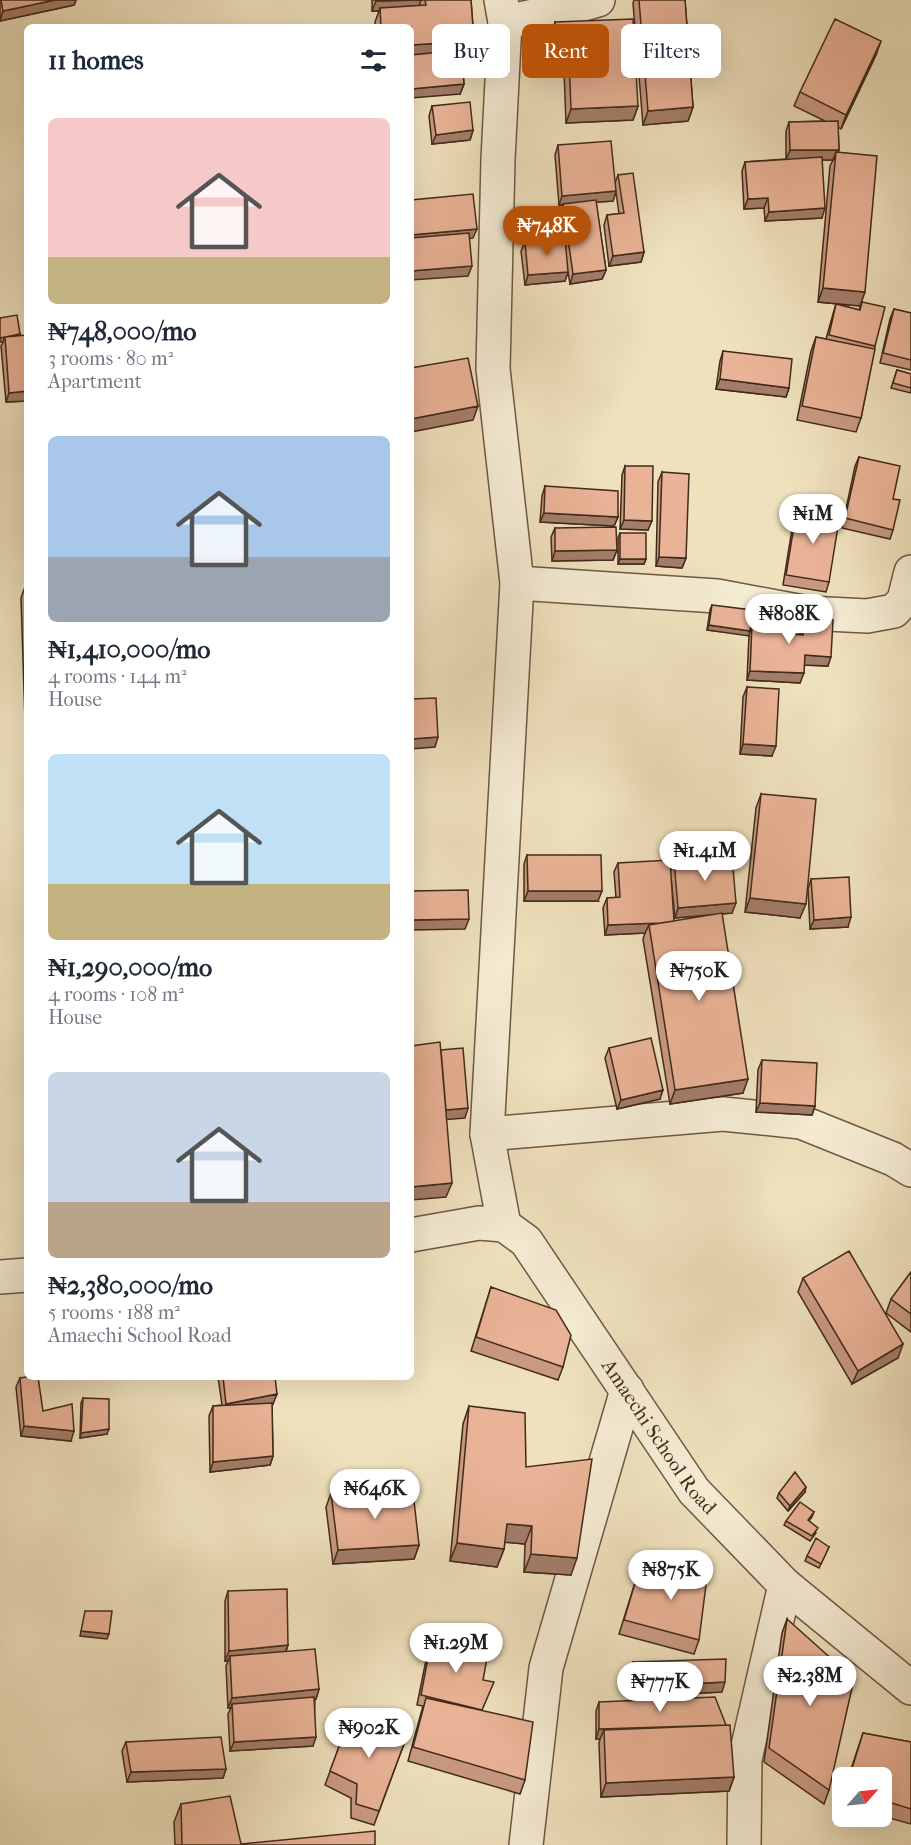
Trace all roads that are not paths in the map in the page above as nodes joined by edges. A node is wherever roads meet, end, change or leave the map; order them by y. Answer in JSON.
{"nodes":[{"id":1,"x":598,"y":0,"type":"edge"},
{"id":2,"x":503,"y":11,"type":"edge"},
{"id":3,"x":911,"y":572,"type":"edge"},
{"id":4,"x":517,"y":583,"type":"junction"},
{"id":5,"x":487,"y":1134,"type":"junction"},
{"id":6,"x":911,"y":1170,"type":"edge"},
{"id":7,"x":504,"y":1225,"type":"junction"},
{"id":8,"x":414,"y":1234,"type":"edge"},
{"id":9,"x":24,"y":1275,"type":"edge"},
{"id":10,"x":0,"y":1277,"type":"edge"},
{"id":11,"x":627,"y":1390,"type":"junction"},
{"id":12,"x":785,"y":1585,"type":"junction"},
{"id":13,"x":911,"y":1688,"type":"edge"},
{"id":14,"x":526,"y":1845,"type":"edge"},
{"id":15,"x":744,"y":1845,"type":"edge"}],
"edges":[{"from":1,"to":2,"type":"street"},
{"from":2,"to":4,"type":"street"},
{"from":3,"to":4,"type":"street"},
{"from":4,"to":5,"type":"street"},
{"from":5,"to":6,"type":"street"},
{"from":5,"to":7,"type":"street"},
{"from":7,"to":8,"type":"street"},
{"from":7,"to":11,"type":"street","name":"Amaechi School Road"},
{"from":9,"to":10,"type":"street"},
{"from":11,"to":12,"type":"street","name":"Amaechi School Road"},
{"from":11,"to":14,"type":"street"},
{"from":12,"to":13,"type":"street","name":"Amaechi School Road"},
{"from":12,"to":15,"type":"street"}]}
